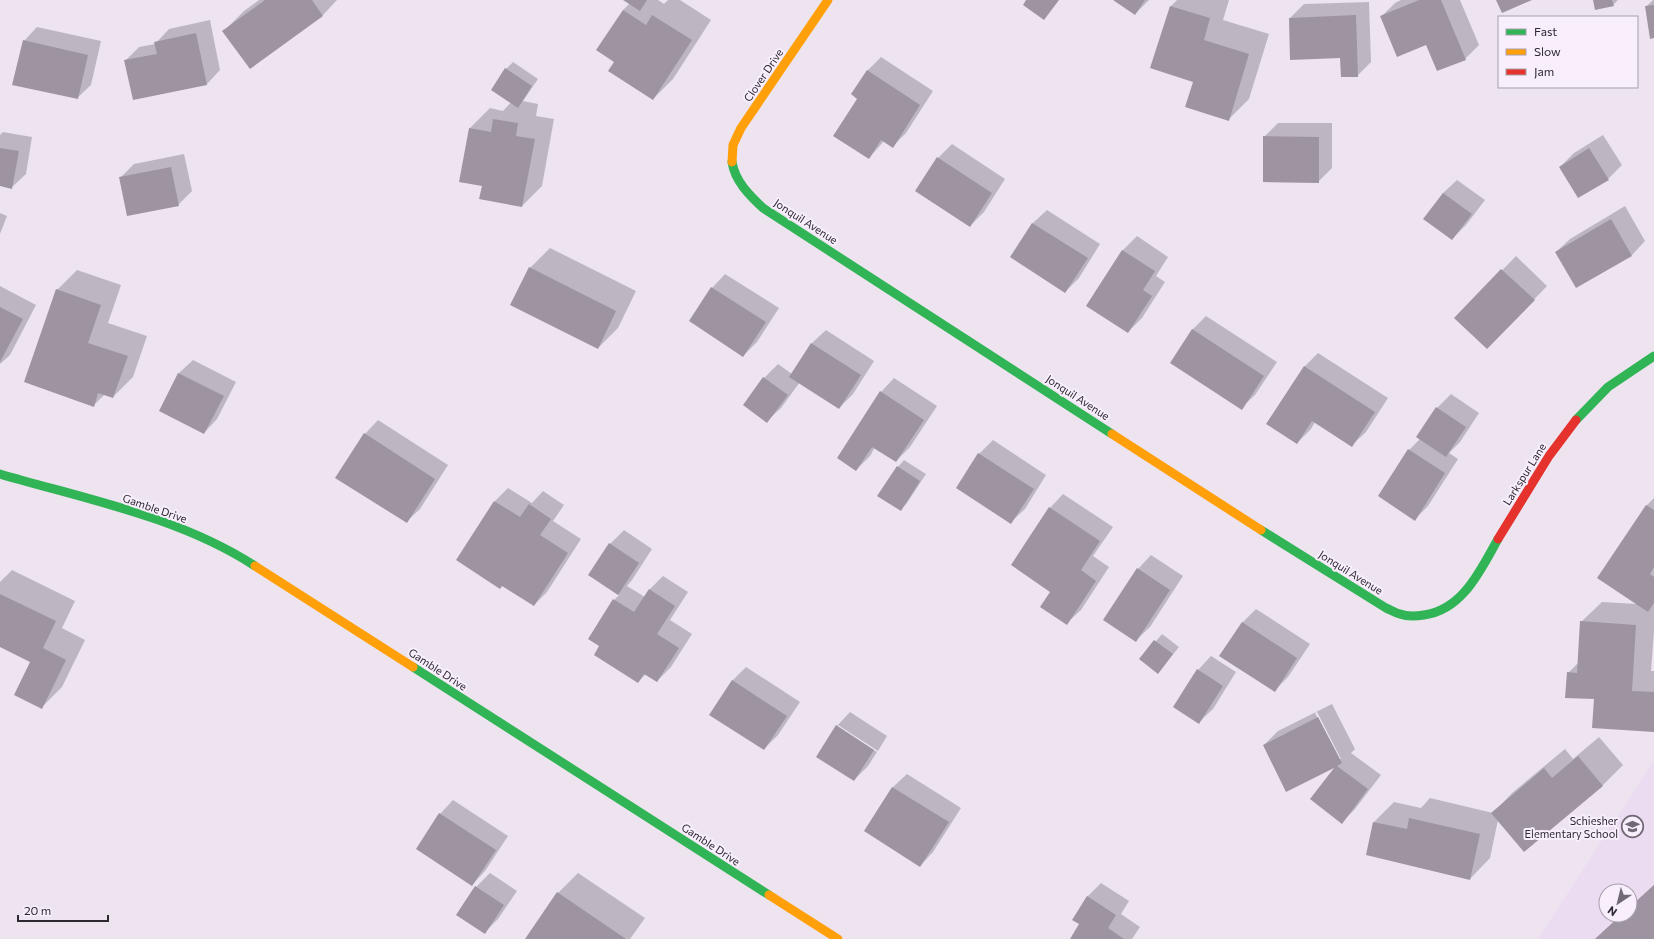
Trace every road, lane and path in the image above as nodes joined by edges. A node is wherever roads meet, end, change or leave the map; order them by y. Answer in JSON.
{"nodes":[{"id":1,"x":828,"y":0,"type":"edge"},
{"id":2,"x":734,"y":168,"type":"joint"},
{"id":3,"x":1654,"y":356,"type":"edge"},
{"id":4,"x":0,"y":474,"type":"edge"},
{"id":5,"x":1428,"y":615,"type":"joint"},
{"id":6,"x":838,"y":939,"type":"edge"}],
"edges":[{"from":1,"to":2,"type":"street","name":"Clover Drive"},
{"from":2,"to":5,"type":"street","name":"Jonquil Avenue"},
{"from":3,"to":5,"type":"street","name":"Larkspur Lane"},
{"from":4,"to":6,"type":"street","name":"Gamble Drive"}]}
